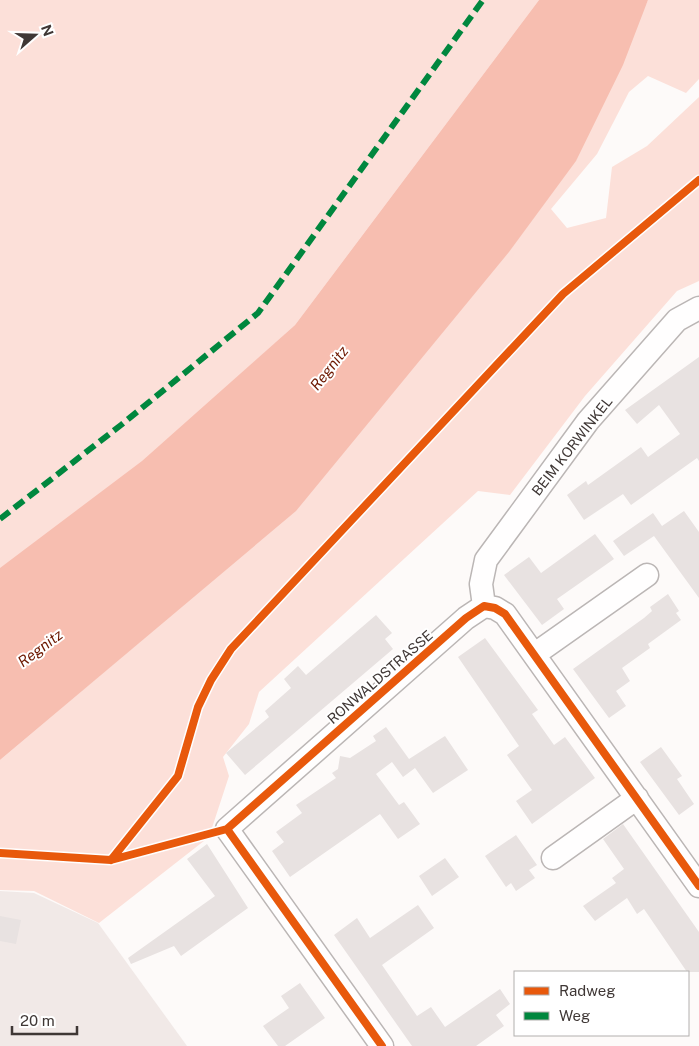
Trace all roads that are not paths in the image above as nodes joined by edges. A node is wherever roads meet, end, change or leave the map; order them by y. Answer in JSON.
{"nodes":[{"id":1,"x":699,"y":308,"type":"edge"},
{"id":2,"x":647,"y":575,"type":"dead end"},
{"id":3,"x":484,"y":606,"type":"junction"},
{"id":4,"x":535,"y":654,"type":"junction"},
{"id":5,"x":637,"y":798,"type":"junction"},
{"id":6,"x":553,"y":858,"type":"dead end"},
{"id":7,"x":699,"y":886,"type":"edge"},
{"id":8,"x":382,"y":1046,"type":"edge"}],
"edges":[{"from":1,"to":3,"type":"street","name":"BEIM KORWINKEL"},
{"from":2,"to":4,"type":"street"},
{"from":3,"to":4,"type":"street"},
{"from":3,"to":8,"type":"street","name":"RONWALDSTRASSE"},
{"from":4,"to":5,"type":"street"},
{"from":5,"to":6,"type":"street"},
{"from":5,"to":7,"type":"street"}]}
